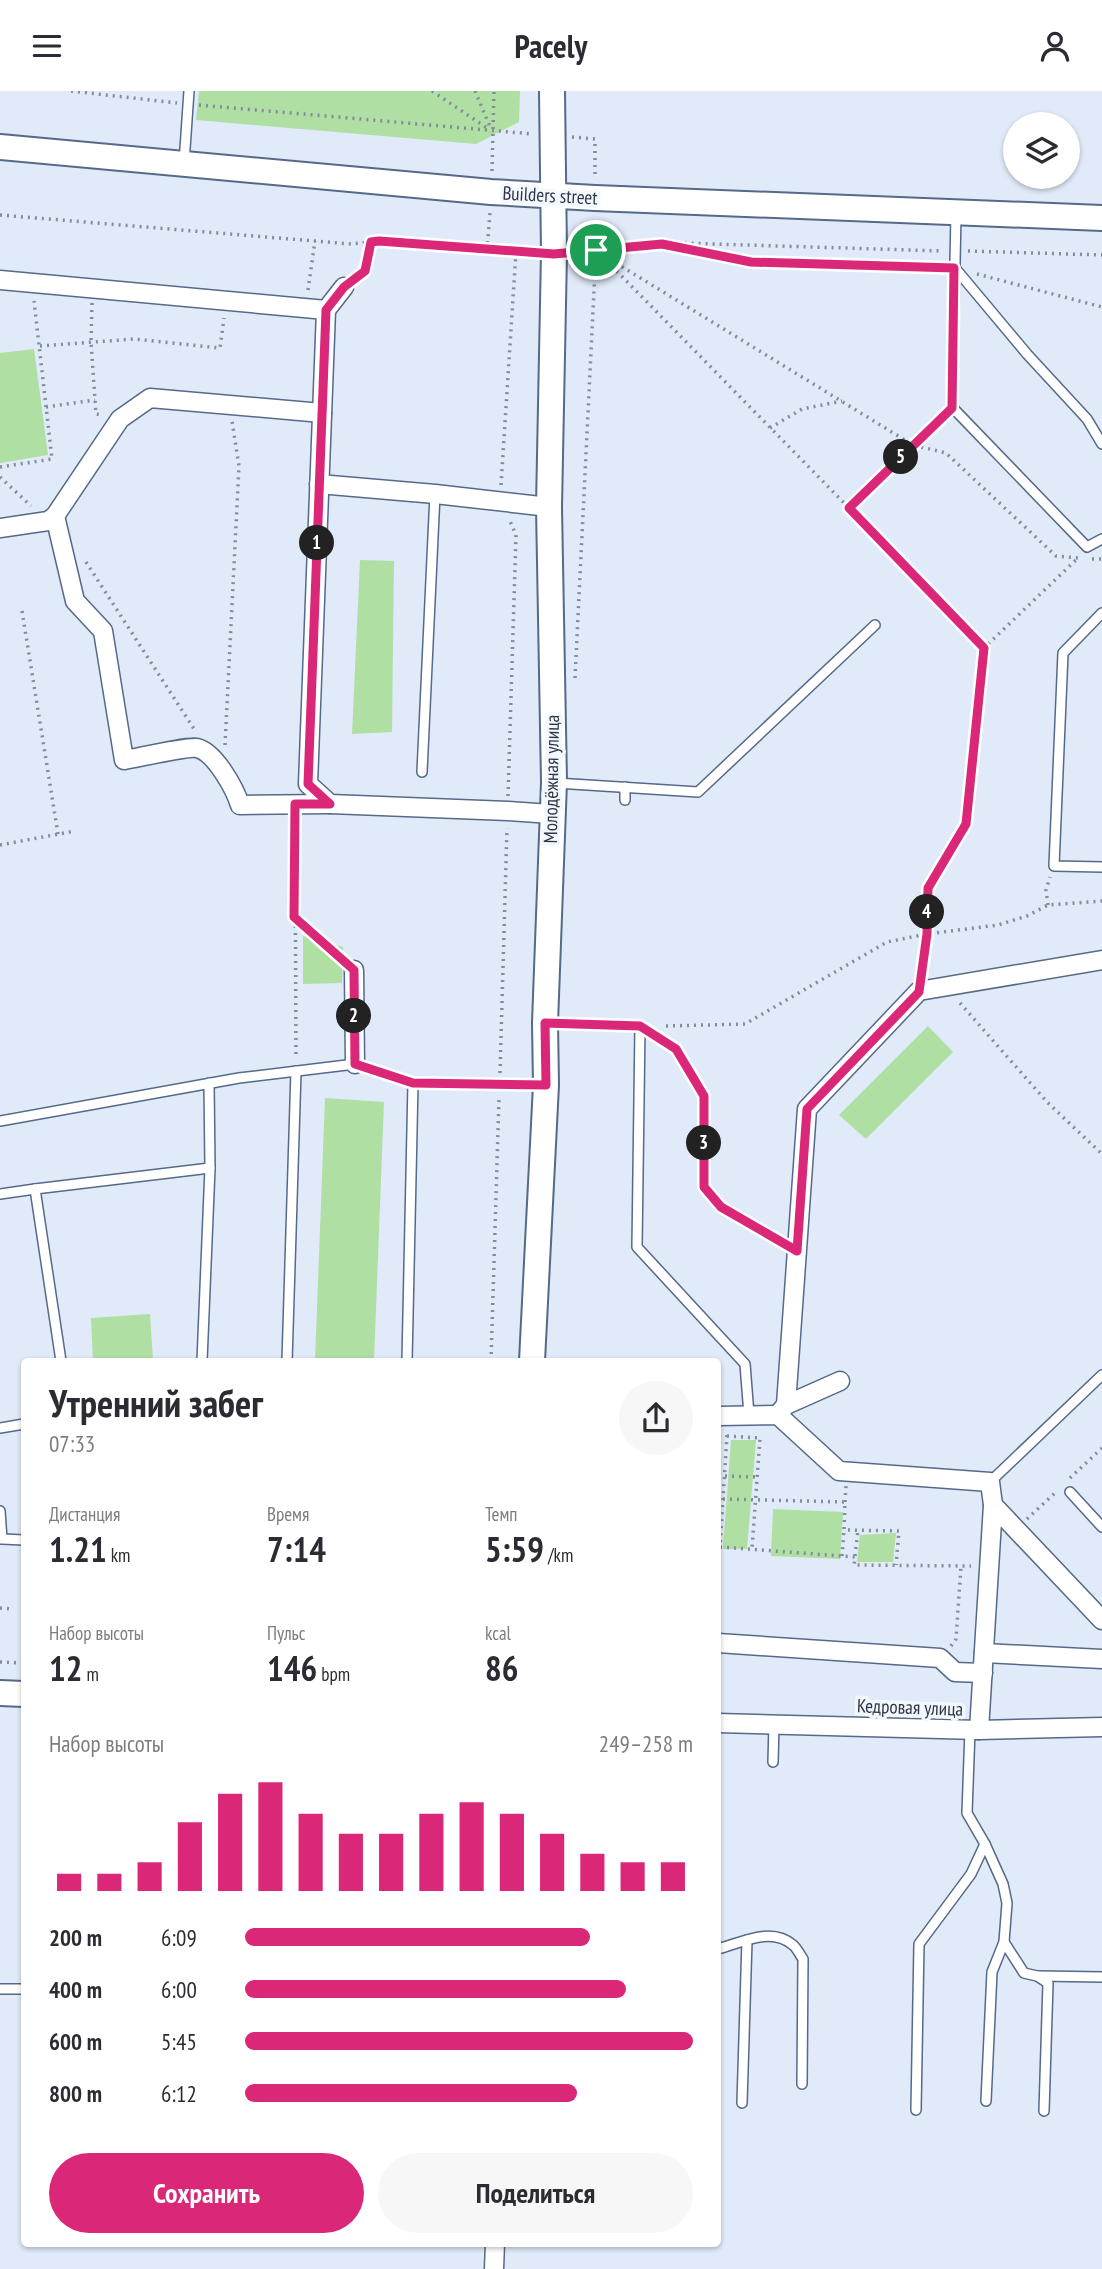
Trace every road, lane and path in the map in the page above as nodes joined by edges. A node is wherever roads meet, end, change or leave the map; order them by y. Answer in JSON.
{"nodes":[{"id":1,"x":71,"y":91,"type":"edge"},
{"id":2,"x":189,"y":91,"type":"edge"},
{"id":3,"x":432,"y":91,"type":"edge"},
{"id":4,"x":475,"y":91,"type":"edge"},
{"id":5,"x":552,"y":91,"type":"edge"},
{"id":6,"x":188,"y":104,"type":"junction"},
{"id":7,"x":492,"y":131,"type":"junction"},
{"id":8,"x":552,"y":136,"type":"junction"},
{"id":9,"x":0,"y":147,"type":"edge"},
{"id":10,"x":184,"y":163,"type":"junction"},
{"id":11,"x":553,"y":196,"type":"junction"},
{"id":12,"x":956,"y":212,"type":"junction"},
{"id":13,"x":0,"y":215,"type":"edge"},
{"id":14,"x":1102,"y":218,"type":"edge"},
{"id":15,"x":371,"y":242,"type":"junction"},
{"id":16,"x":662,"y":244,"type":"junction"},
{"id":17,"x":597,"y":251,"type":"junction"},
{"id":18,"x":955,"y":251,"type":"junction"},
{"id":19,"x":516,"y":252,"type":"junction"},
{"id":20,"x":554,"y":254,"type":"junction"},
{"id":21,"x":1102,"y":255,"type":"edge"},
{"id":22,"x":954,"y":268,"type":"junction"},
{"id":23,"x":0,"y":280,"type":"edge"},
{"id":24,"x":32,"y":282,"type":"junction"},
{"id":25,"x":92,"y":287,"type":"junction"},
{"id":26,"x":344,"y":287,"type":"joint"},
{"id":27,"x":226,"y":300,"type":"junction"},
{"id":28,"x":1102,"y":307,"type":"edge"},
{"id":29,"x":326,"y":310,"type":"junction"},
{"id":30,"x":91,"y":342,"type":"junction"},
{"id":31,"x":40,"y":346,"type":"junction"},
{"id":32,"x":842,"y":401,"type":"junction"},
{"id":33,"x":229,"y":405,"type":"junction"},
{"id":34,"x":46,"y":407,"type":"junction"},
{"id":35,"x":952,"y":408,"type":"junction"},
{"id":36,"x":322,"y":413,"type":"junction"},
{"id":37,"x":770,"y":428,"type":"junction"},
{"id":38,"x":1102,"y":444,"type":"edge"},
{"id":39,"x":913,"y":445,"type":"junction"},
{"id":40,"x":0,"y":467,"type":"edge"},
{"id":41,"x":0,"y":477,"type":"edge"},
{"id":42,"x":319,"y":484,"type":"junction"},
{"id":43,"x":435,"y":493,"type":"junction"},
{"id":44,"x":500,"y":500,"type":"junction"},
{"id":45,"x":549,"y":507,"type":"junction"},
{"id":46,"x":849,"y":508,"type":"junction"},
{"id":47,"x":52,"y":518,"type":"junction"},
{"id":48,"x":0,"y":528,"type":"edge"},
{"id":49,"x":1102,"y":539,"type":"edge"},
{"id":50,"x":1090,"y":559,"type":"dead end"},
{"id":51,"x":1102,"y":559,"type":"edge"},
{"id":52,"x":85,"y":561,"type":"dead end"},
{"id":53,"x":22,"y":611,"type":"dead end"},
{"id":54,"x":1102,"y":613,"type":"edge"},
{"id":55,"x":875,"y":625,"type":"dead end"},
{"id":56,"x":984,"y":648,"type":"junction"},
{"id":57,"x":202,"y":741,"type":"dead end"},
{"id":58,"x":422,"y":772,"type":"dead end"},
{"id":59,"x":224,"y":775,"type":"junction"},
{"id":60,"x":554,"y":782,"type":"junction"},
{"id":61,"x":625,"y":787,"type":"junction"},
{"id":62,"x":625,"y":800,"type":"dead end"},
{"id":63,"x":295,"y":804,"type":"junction"},
{"id":64,"x":330,"y":804,"type":"junction"},
{"id":65,"x":508,"y":811,"type":"junction"},
{"id":66,"x":551,"y":814,"type":"junction"},
{"id":67,"x":75,"y":831,"type":"dead end"},
{"id":68,"x":58,"y":834,"type":"junction"},
{"id":69,"x":0,"y":845,"type":"edge"},
{"id":70,"x":1054,"y":866,"type":"junction"},
{"id":71,"x":1102,"y":867,"type":"edge"},
{"id":72,"x":1102,"y":901,"type":"edge"},
{"id":73,"x":1048,"y":905,"type":"junction"},
{"id":74,"x":294,"y":917,"type":"junction"},
{"id":75,"x":927,"y":934,"type":"junction"},
{"id":76,"x":1102,"y":960,"type":"edge"},
{"id":77,"x":354,"y":970,"type":"joint"},
{"id":78,"x":946,"y":987,"type":"junction"},
{"id":79,"x":919,"y":992,"type":"junction"},
{"id":80,"x":545,"y":1023,"type":"junction"},
{"id":81,"x":640,"y":1026,"type":"junction"},
{"id":82,"x":355,"y":1064,"type":"junction"},
{"id":83,"x":296,"y":1071,"type":"junction"},
{"id":84,"x":209,"y":1083,"type":"junction"},
{"id":85,"x":413,"y":1083,"type":"junction"},
{"id":86,"x":499,"y":1084,"type":"junction"},
{"id":87,"x":546,"y":1085,"type":"junction"},
{"id":88,"x":0,"y":1121,"type":"edge"},
{"id":89,"x":1102,"y":1154,"type":"edge"},
{"id":90,"x":210,"y":1168,"type":"junction"},
{"id":91,"x":35,"y":1189,"type":"junction"},
{"id":92,"x":0,"y":1194,"type":"edge"},
{"id":93,"x":797,"y":1251,"type":"junction"},
{"id":94,"x":61,"y":1358,"type":"edge"},
{"id":95,"x":202,"y":1358,"type":"edge"},
{"id":96,"x":287,"y":1358,"type":"edge"},
{"id":97,"x":407,"y":1358,"type":"edge"},
{"id":98,"x":491,"y":1358,"type":"edge"},
{"id":99,"x":532,"y":1358,"type":"edge"},
{"id":100,"x":1102,"y":1375,"type":"edge"},
{"id":101,"x":840,"y":1381,"type":"dead end"},
{"id":102,"x":782,"y":1410,"type":"junction"},
{"id":103,"x":748,"y":1415,"type":"junction"},
{"id":104,"x":723,"y":1416,"type":"edge"},
{"id":105,"x":21,"y":1424,"type":"edge"},
{"id":106,"x":0,"y":1428,"type":"edge"},
{"id":107,"x":727,"y":1436,"type":"junction"},
{"id":108,"x":724,"y":1476,"type":"junction"},
{"id":109,"x":758,"y":1476,"type":"junction"},
{"id":110,"x":990,"y":1482,"type":"junction"},
{"id":111,"x":1070,"y":1492,"type":"dead end"},
{"id":112,"x":723,"y":1499,"type":"junction"},
{"id":113,"x":756,"y":1500,"type":"junction"},
{"id":114,"x":993,"y":1505,"type":"junction"},
{"id":115,"x":0,"y":1511,"type":"edge"},
{"id":116,"x":721,"y":1523,"type":"edge"},
{"id":117,"x":1102,"y":1527,"type":"edge"},
{"id":118,"x":844,"y":1530,"type":"junction"},
{"id":119,"x":858,"y":1530,"type":"junction"},
{"id":120,"x":21,"y":1540,"type":"edge"},
{"id":121,"x":721,"y":1547,"type":"edge"},
{"id":122,"x":752,"y":1549,"type":"junction"},
{"id":123,"x":842,"y":1556,"type":"junction"},
{"id":124,"x":855,"y":1557,"type":"junction"},
{"id":125,"x":896,"y":1565,"type":"junction"},
{"id":126,"x":961,"y":1566,"type":"junction"},
{"id":127,"x":989,"y":1566,"type":"junction"},
{"id":128,"x":0,"y":1608,"type":"edge"},
{"id":129,"x":12,"y":1609,"type":"dead end"},
{"id":130,"x":1102,"y":1621,"type":"edge"},
{"id":131,"x":721,"y":1643,"type":"edge"},
{"id":132,"x":984,"y":1653,"type":"junction"},
{"id":133,"x":940,"y":1658,"type":"junction"},
{"id":134,"x":1102,"y":1659,"type":"edge"},
{"id":135,"x":0,"y":1662,"type":"edge"},
{"id":136,"x":21,"y":1663,"type":"edge"},
{"id":137,"x":983,"y":1673,"type":"junction"},
{"id":138,"x":0,"y":1693,"type":"edge"},
{"id":139,"x":21,"y":1694,"type":"edge"},
{"id":140,"x":0,"y":1701,"type":"edge"},
{"id":141,"x":721,"y":1723,"type":"edge"},
{"id":142,"x":774,"y":1724,"type":"junction"},
{"id":143,"x":1102,"y":1727,"type":"edge"},
{"id":144,"x":974,"y":1730,"type":"junction"},
{"id":145,"x":772,"y":1762,"type":"dead end"},
{"id":146,"x":985,"y":1844,"type":"junction"},
{"id":147,"x":747,"y":1940,"type":"junction"},
{"id":148,"x":1004,"y":1942,"type":"junction"},
{"id":149,"x":721,"y":1948,"type":"edge"},
{"id":150,"x":1037,"y":1976,"type":"junction"},
{"id":151,"x":1102,"y":1977,"type":"edge"},
{"id":152,"x":0,"y":1989,"type":"edge"},
{"id":153,"x":21,"y":1989,"type":"edge"},
{"id":154,"x":803,"y":2084,"type":"dead end"},
{"id":155,"x":986,"y":2101,"type":"dead end"},
{"id":156,"x":742,"y":2103,"type":"dead end"},
{"id":157,"x":916,"y":2110,"type":"dead end"},
{"id":158,"x":1044,"y":2111,"type":"dead end"},
{"id":159,"x":495,"y":2247,"type":"edge"},
{"id":160,"x":494,"y":2269,"type":"edge"}],
"edges":[{"from":1,"to":6,"type":"path"},
{"from":2,"to":6,"type":"lane"},
{"from":3,"to":7,"type":"path"},
{"from":4,"to":7,"type":"path"},
{"from":5,"to":8,"type":"main road","name":"Молодёжная улица"},
{"from":6,"to":7,"type":"path"},
{"from":6,"to":10,"type":"lane"},
{"from":7,"to":8,"type":"path"},
{"from":8,"to":11,"type":"main road","name":"Молодёжная улица"},
{"from":9,"to":10,"type":"main road","name":"Builders street"},
{"from":10,"to":11,"type":"main road","name":"Builders street"},
{"from":11,"to":12,"type":"main road","name":"Builders street"},
{"from":11,"to":20,"type":"main road","name":"Молодёжная улица"},
{"from":12,"to":14,"type":"main road","name":"Builders street"},
{"from":12,"to":18,"type":"lane"},
{"from":13,"to":15,"type":"path"},
{"from":15,"to":19,"type":"path"},
{"from":15,"to":26,"type":"path"},
{"from":16,"to":17,"type":"path"},
{"from":16,"to":18,"type":"path"},
{"from":16,"to":22,"type":"path"},
{"from":17,"to":20,"type":"path"},
{"from":17,"to":32,"type":"path"},
{"from":17,"to":37,"type":"path"},
{"from":18,"to":21,"type":"path"},
{"from":18,"to":22,"type":"lane"},
{"from":19,"to":20,"type":"path"},
{"from":19,"to":44,"type":"path"},
{"from":20,"to":45,"type":"main road","name":"Молодёжная улица"},
{"from":22,"to":28,"type":"path"},
{"from":22,"to":35,"type":"lane"},
{"from":22,"to":38,"type":"lane"},
{"from":23,"to":24,"type":"street"},
{"from":24,"to":25,"type":"street"},
{"from":24,"to":31,"type":"path"},
{"from":25,"to":27,"type":"street"},
{"from":25,"to":30,"type":"path"},
{"from":26,"to":29,"type":"street"},
{"from":27,"to":29,"type":"street"},
{"from":27,"to":30,"type":"path"},
{"from":29,"to":36,"type":"street"},
{"from":30,"to":31,"type":"path"},
{"from":30,"to":34,"type":"path"},
{"from":31,"to":34,"type":"path"},
{"from":32,"to":37,"type":"path"},
{"from":32,"to":39,"type":"path"},
{"from":33,"to":36,"type":"street"},
{"from":33,"to":47,"type":"street"},
{"from":33,"to":59,"type":"path"},
{"from":34,"to":40,"type":"path"},
{"from":35,"to":39,"type":"path"},
{"from":35,"to":49,"type":"lane"},
{"from":36,"to":42,"type":"street"},
{"from":37,"to":46,"type":"path"},
{"from":39,"to":46,"type":"path"},
{"from":39,"to":56,"type":"path"},
{"from":41,"to":47,"type":"path"},
{"from":42,"to":43,"type":"street"},
{"from":42,"to":64,"type":"street"},
{"from":43,"to":44,"type":"street"},
{"from":43,"to":58,"type":"lane"},
{"from":44,"to":45,"type":"street"},
{"from":44,"to":65,"type":"path"},
{"from":45,"to":60,"type":"main road","name":"Молодёжная улица"},
{"from":46,"to":56,"type":"path"},
{"from":47,"to":48,"type":"street"},
{"from":47,"to":59,"type":"street"},
{"from":50,"to":51,"type":"path"},
{"from":52,"to":57,"type":"path"},
{"from":53,"to":68,"type":"path"},
{"from":54,"to":70,"type":"lane"},
{"from":55,"to":61,"type":"lane"},
{"from":56,"to":75,"type":"path"},
{"from":59,"to":63,"type":"street"},
{"from":60,"to":61,"type":"lane"},
{"from":60,"to":66,"type":"main road","name":"Молодёжная улица"},
{"from":61,"to":62,"type":"lane"},
{"from":63,"to":64,"type":"street"},
{"from":63,"to":74,"type":"path"},
{"from":64,"to":65,"type":"street"},
{"from":65,"to":66,"type":"street"},
{"from":65,"to":86,"type":"path"},
{"from":66,"to":80,"type":"main road","name":"Молодёжная улица"},
{"from":67,"to":68,"type":"path"},
{"from":68,"to":69,"type":"path"},
{"from":70,"to":71,"type":"lane"},
{"from":70,"to":73,"type":"path"},
{"from":72,"to":73,"type":"path"},
{"from":73,"to":75,"type":"path"},
{"from":74,"to":77,"type":"path"},
{"from":74,"to":83,"type":"path"},
{"from":75,"to":79,"type":"path"},
{"from":75,"to":81,"type":"path"},
{"from":76,"to":78,"type":"street"},
{"from":77,"to":82,"type":"street"},
{"from":78,"to":79,"type":"street"},
{"from":78,"to":89,"type":"path"},
{"from":79,"to":93,"type":"street"},
{"from":80,"to":81,"type":"lane"},
{"from":80,"to":87,"type":"main road","name":"Молодёжная улица"},
{"from":81,"to":93,"type":"lane"},
{"from":81,"to":103,"type":"lane"},
{"from":82,"to":83,"type":"lane"},
{"from":82,"to":85,"type":"lane"},
{"from":83,"to":84,"type":"lane"},
{"from":83,"to":96,"type":"lane"},
{"from":84,"to":88,"type":"lane"},
{"from":84,"to":90,"type":"lane"},
{"from":85,"to":86,"type":"lane"},
{"from":85,"to":97,"type":"lane"},
{"from":86,"to":87,"type":"lane"},
{"from":86,"to":98,"type":"path"},
{"from":87,"to":99,"type":"main road","name":"Молодёжная улица"},
{"from":90,"to":91,"type":"lane"},
{"from":90,"to":95,"type":"lane"},
{"from":91,"to":92,"type":"lane"},
{"from":91,"to":94,"type":"lane"},
{"from":93,"to":102,"type":"street"},
{"from":100,"to":110,"type":"lane"},
{"from":101,"to":102,"type":"street"},
{"from":102,"to":103,"type":"street"},
{"from":102,"to":110,"type":"street"},
{"from":103,"to":104,"type":"street"},
{"from":104,"to":107,"type":"path"},
{"from":105,"to":106,"type":"lane"},
{"from":107,"to":108,"type":"path"},
{"from":107,"to":109,"type":"path"},
{"from":108,"to":109,"type":"path"},
{"from":108,"to":112,"type":"path"},
{"from":109,"to":113,"type":"path"},
{"from":110,"to":114,"type":"street"},
{"from":111,"to":117,"type":"lane"},
{"from":112,"to":113,"type":"path"},
{"from":112,"to":116,"type":"path"},
{"from":113,"to":118,"type":"path"},
{"from":113,"to":122,"type":"path"},
{"from":114,"to":127,"type":"street"},
{"from":114,"to":130,"type":"street"},
{"from":115,"to":120,"type":"lane"},
{"from":118,"to":119,"type":"path"},
{"from":118,"to":123,"type":"path"},
{"from":119,"to":124,"type":"path"},
{"from":119,"to":125,"type":"path"},
{"from":121,"to":122,"type":"path"},
{"from":122,"to":123,"type":"path"},
{"from":123,"to":124,"type":"path"},
{"from":124,"to":125,"type":"path"},
{"from":125,"to":126,"type":"path"},
{"from":126,"to":127,"type":"path"},
{"from":126,"to":133,"type":"path"},
{"from":127,"to":132,"type":"street"},
{"from":128,"to":129,"type":"path"},
{"from":131,"to":133,"type":"street"},
{"from":132,"to":134,"type":"street"},
{"from":132,"to":137,"type":"street"},
{"from":133,"to":137,"type":"street"},
{"from":135,"to":136,"type":"path"},
{"from":137,"to":144,"type":"street"},
{"from":138,"to":139,"type":"main road"},
{"from":138,"to":140,"type":"lane"},
{"from":141,"to":142,"type":"street","name":"Кедровая улица"},
{"from":142,"to":144,"type":"street","name":"Кедровая улица"},
{"from":142,"to":145,"type":"lane"},
{"from":143,"to":144,"type":"street","name":"Кедровая улица"},
{"from":144,"to":146,"type":"lane"},
{"from":146,"to":148,"type":"lane"},
{"from":146,"to":157,"type":"lane"},
{"from":147,"to":149,"type":"lane"},
{"from":147,"to":154,"type":"lane"},
{"from":147,"to":156,"type":"lane"},
{"from":148,"to":150,"type":"lane"},
{"from":148,"to":155,"type":"lane"},
{"from":150,"to":151,"type":"lane"},
{"from":150,"to":158,"type":"lane"},
{"from":152,"to":153,"type":"lane"},
{"from":159,"to":160,"type":"street"}]}
